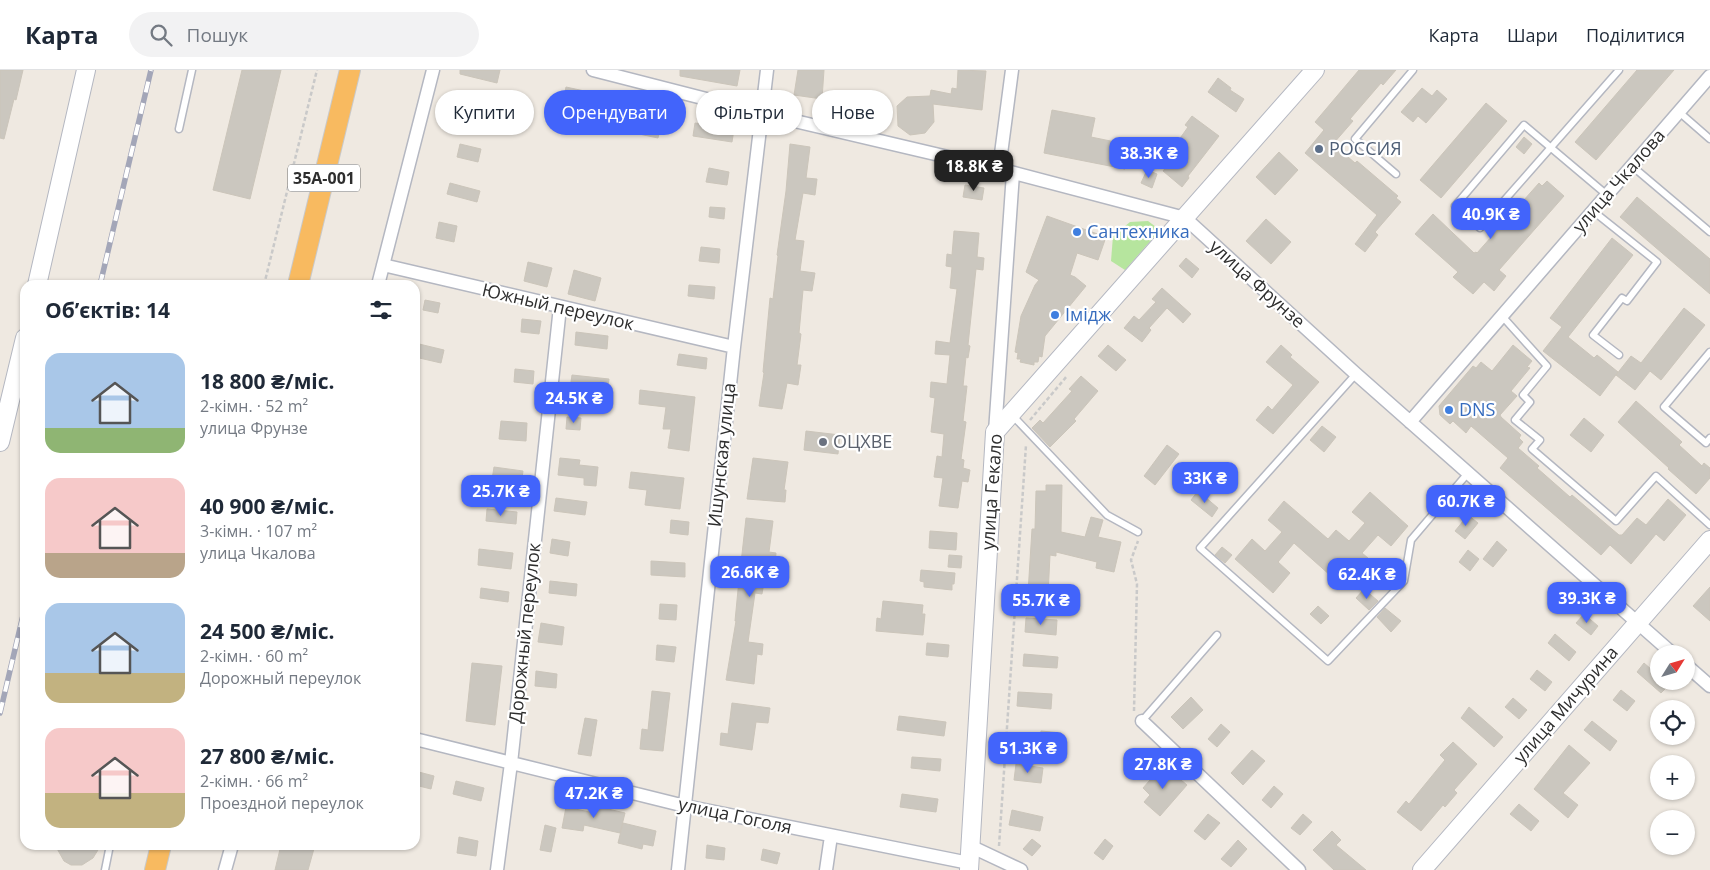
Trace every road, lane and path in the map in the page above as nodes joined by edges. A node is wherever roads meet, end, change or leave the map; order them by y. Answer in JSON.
{"nodes":[{"id":1,"x":86,"y":70,"type":"edge"},
{"id":2,"x":192,"y":70,"type":"edge"},
{"id":3,"x":317,"y":70,"type":"edge"},
{"id":4,"x":350,"y":70,"type":"edge"},
{"id":5,"x":433,"y":70,"type":"edge"},
{"id":6,"x":593,"y":70,"type":"edge"},
{"id":7,"x":767,"y":70,"type":"edge"},
{"id":8,"x":1012,"y":70,"type":"edge"},
{"id":9,"x":1315,"y":70,"type":"edge"},
{"id":10,"x":1413,"y":70,"type":"edge"},
{"id":11,"x":1619,"y":70,"type":"edge"},
{"id":12,"x":1710,"y":76,"type":"edge"},
{"id":13,"x":764,"y":90,"type":"edge"},
{"id":14,"x":696,"y":96,"type":"edge"},
{"id":15,"x":1678,"y":112,"type":"junction"},
{"id":16,"x":802,"y":123,"type":"edge"},
{"id":17,"x":180,"y":129,"type":"dead end"},
{"id":18,"x":758,"y":135,"type":"edge"},
{"id":19,"x":1710,"y":139,"type":"edge"},
{"id":20,"x":1550,"y":147,"type":"junction"},
{"id":21,"x":1632,"y":166,"type":"junction"},
{"id":22,"x":1000,"y":169,"type":"junction"},
{"id":23,"x":1013,"y":173,"type":"junction"},
{"id":24,"x":1396,"y":174,"type":"dead end"},
{"id":25,"x":1607,"y":195,"type":"junction"},
{"id":26,"x":1593,"y":211,"type":"junction"},
{"id":27,"x":1184,"y":218,"type":"junction"},
{"id":28,"x":1710,"y":232,"type":"edge"},
{"id":29,"x":383,"y":265,"type":"junction"},
{"id":30,"x":38,"y":280,"type":"edge"},
{"id":31,"x":265,"y":280,"type":"edge"},
{"id":32,"x":299,"y":280,"type":"edge"},
{"id":33,"x":379,"y":280,"type":"edge"},
{"id":34,"x":560,"y":307,"type":"junction"},
{"id":35,"x":1502,"y":316,"type":"junction"},
{"id":36,"x":734,"y":347,"type":"junction"},
{"id":37,"x":1710,"y":352,"type":"edge"},
{"id":38,"x":1619,"y":355,"type":"dead end"},
{"id":39,"x":20,"y":359,"type":"edge"},
{"id":40,"x":1356,"y":374,"type":"junction"},
{"id":41,"x":1067,"y":376,"type":"dead end"},
{"id":42,"x":1011,"y":414,"type":"junction"},
{"id":43,"x":1410,"y":422,"type":"junction"},
{"id":44,"x":1026,"y":430,"type":"junction"},
{"id":45,"x":995,"y":432,"type":"junction"},
{"id":46,"x":1710,"y":438,"type":"edge"},
{"id":47,"x":0,"y":442,"type":"edge"},
{"id":48,"x":1468,"y":473,"type":"junction"},
{"id":49,"x":1710,"y":525,"type":"edge"},
{"id":50,"x":1138,"y":532,"type":"joint"},
{"id":51,"x":1710,"y":540,"type":"edge"},
{"id":52,"x":1637,"y":623,"type":"junction"},
{"id":53,"x":1217,"y":635,"type":"dead end"},
{"id":54,"x":1663,"y":645,"type":"edge"},
{"id":55,"x":1695,"y":673,"type":"edge"},
{"id":56,"x":1710,"y":686,"type":"edge"},
{"id":57,"x":1142,"y":722,"type":"junction"},
{"id":58,"x":420,"y":740,"type":"edge"},
{"id":59,"x":511,"y":763,"type":"junction"},
{"id":60,"x":685,"y":806,"type":"junction"},
{"id":61,"x":831,"y":836,"type":"junction"},
{"id":62,"x":109,"y":850,"type":"edge"},
{"id":63,"x":160,"y":850,"type":"edge"},
{"id":64,"x":231,"y":850,"type":"edge"},
{"id":65,"x":998,"y":859,"type":"junction"},
{"id":66,"x":969,"y":860,"type":"edge"},
{"id":67,"x":105,"y":870,"type":"edge"},
{"id":68,"x":155,"y":870,"type":"edge"},
{"id":69,"x":225,"y":870,"type":"edge"},
{"id":70,"x":497,"y":870,"type":"edge"},
{"id":71,"x":678,"y":870,"type":"edge"},
{"id":72,"x":826,"y":870,"type":"edge"},
{"id":73,"x":1021,"y":870,"type":"edge"},
{"id":74,"x":1299,"y":870,"type":"edge"},
{"id":75,"x":1422,"y":870,"type":"edge"}],
"edges":[{"from":1,"to":30,"type":"main road"},
{"from":2,"to":17,"type":"lane"},
{"from":3,"to":31,"type":"path"},
{"from":4,"to":32,"type":"highway","number":"35А-001"},
{"from":5,"to":29,"type":"street"},
{"from":6,"to":14,"type":"street","name":"улица Фрунзе"},
{"from":7,"to":13,"type":"street","name":"Ишунская улица"},
{"from":8,"to":22,"type":"street"},
{"from":9,"to":27,"type":"main road"},
{"from":10,"to":24,"type":"lane"},
{"from":11,"to":20,"type":"lane"},
{"from":12,"to":15,"type":"street","name":"улица Чкалова"},
{"from":15,"to":19,"type":"lane"},
{"from":15,"to":21,"type":"street","name":"улица Чкалова"},
{"from":16,"to":22,"type":"street","name":"улица Фрунзе"},
{"from":18,"to":36,"type":"street","name":"Ишунская улица"},
{"from":20,"to":20,"type":"lane"},
{"from":20,"to":25,"type":"lane"},
{"from":21,"to":25,"type":"street","name":"улица Чкалова"},
{"from":21,"to":28,"type":"lane"},
{"from":22,"to":23,"type":"street","name":"улица Фрунзе"},
{"from":23,"to":27,"type":"street","name":"улица Фрунзе"},
{"from":23,"to":45,"type":"street","name":"улица Гекало"},
{"from":25,"to":26,"type":"street","name":"улица Чкалова"},
{"from":26,"to":35,"type":"street","name":"улица Чкалова"},
{"from":26,"to":38,"type":"lane"},
{"from":27,"to":40,"type":"street","name":"улица Фрунзе"},
{"from":27,"to":42,"type":"main road"},
{"from":29,"to":33,"type":"street"},
{"from":29,"to":34,"type":"street","name":"Южный переулок"},
{"from":34,"to":36,"type":"street","name":"Южный переулок"},
{"from":34,"to":59,"type":"street","name":"Дорожный переулок"},
{"from":35,"to":43,"type":"street","name":"улица Чкалова"},
{"from":35,"to":49,"type":"lane"},
{"from":36,"to":60,"type":"street","name":"Ишунская улица"},
{"from":37,"to":46,"type":"lane"},
{"from":39,"to":47,"type":"main road"},
{"from":40,"to":43,"type":"street","name":"улица Фрунзе"},
{"from":40,"to":48,"type":"lane"},
{"from":41,"to":44,"type":"path"},
{"from":42,"to":44,"type":"lane"},
{"from":42,"to":45,"type":"main road"},
{"from":43,"to":48,"type":"street","name":"улица Фрунзе"},
{"from":44,"to":50,"type":"lane"},
{"from":44,"to":65,"type":"path"},
{"from":45,"to":66,"type":"main road","name":"улица Гекало"},
{"from":48,"to":52,"type":"street","name":"улица Фрунзе"},
{"from":50,"to":57,"type":"path"},
{"from":51,"to":52,"type":"main road","name":"улица Мичурина"},
{"from":52,"to":54,"type":"street","name":"улица Фрунзе"},
{"from":52,"to":75,"type":"main road","name":"улица Мичурина"},
{"from":53,"to":57,"type":"lane"},
{"from":55,"to":56,"type":"street"},
{"from":57,"to":74,"type":"street"},
{"from":58,"to":59,"type":"street","name":"улица Гоголя"},
{"from":59,"to":60,"type":"street","name":"улица Гоголя"},
{"from":59,"to":70,"type":"street","name":"Дорожный переулок"},
{"from":60,"to":61,"type":"street","name":"улица Гоголя"},
{"from":60,"to":71,"type":"street","name":"Ишунская улица"},
{"from":61,"to":66,"type":"street","name":"улица Гоголя"},
{"from":61,"to":72,"type":"street"},
{"from":62,"to":67,"type":"lane"},
{"from":63,"to":68,"type":"highway"},
{"from":64,"to":69,"type":"street"},
{"from":65,"to":66,"type":"street","name":"улица Гоголя"},
{"from":65,"to":73,"type":"street","name":"улица Гоголя"}]}
